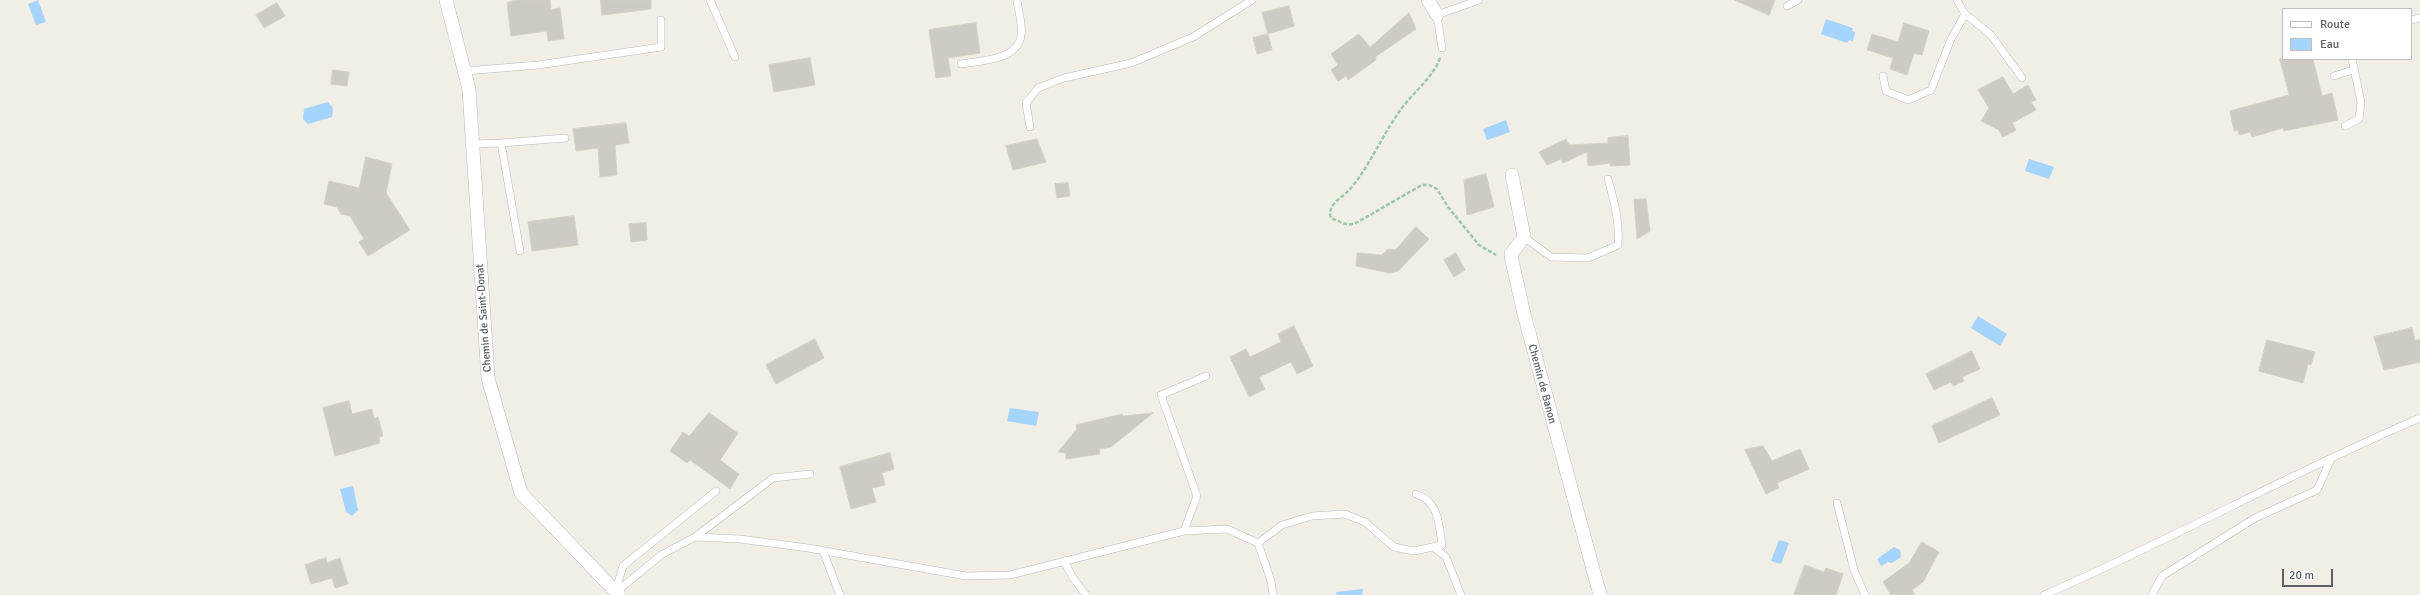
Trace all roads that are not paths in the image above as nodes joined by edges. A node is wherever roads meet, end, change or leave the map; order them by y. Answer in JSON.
{"nodes":[{"id":1,"x":446,"y":0,"type":"edge"},
{"id":2,"x":710,"y":0,"type":"edge"},
{"id":3,"x":1017,"y":0,"type":"edge"},
{"id":4,"x":1252,"y":0,"type":"edge"},
{"id":5,"x":1428,"y":0,"type":"edge"},
{"id":6,"x":1479,"y":0,"type":"edge"},
{"id":7,"x":1798,"y":0,"type":"edge"},
{"id":8,"x":1957,"y":0,"type":"edge"},
{"id":9,"x":1787,"y":6,"type":"dead end"},
{"id":10,"x":1965,"y":14,"type":"junction"},
{"id":11,"x":1437,"y":15,"type":"junction"},
{"id":12,"x":661,"y":20,"type":"dead end"},
{"id":13,"x":1442,"y":48,"type":"road end"},
{"id":14,"x":735,"y":57,"type":"dead end"},
{"id":15,"x":2352,"y":60,"type":"edge"},
{"id":16,"x":961,"y":64,"type":"dead end"},
{"id":17,"x":2353,"y":70,"type":"junction"},
{"id":18,"x":465,"y":71,"type":"junction"},
{"id":19,"x":1883,"y":76,"type":"dead end"},
{"id":20,"x":2334,"y":76,"type":"dead end"},
{"id":21,"x":2022,"y":78,"type":"dead end"},
{"id":22,"x":2345,"y":126,"type":"dead end"},
{"id":23,"x":1030,"y":127,"type":"dead end"},
{"id":24,"x":565,"y":138,"type":"dead end"},
{"id":25,"x":501,"y":143,"type":"junction"},
{"id":26,"x":473,"y":144,"type":"junction"},
{"id":27,"x":1512,"y":175,"type":"dead end"},
{"id":28,"x":1608,"y":179,"type":"dead end"},
{"id":29,"x":1524,"y":237,"type":"junction"},
{"id":30,"x":520,"y":251,"type":"dead end"},
{"id":31,"x":1206,"y":376,"type":"dead end"},
{"id":32,"x":2420,"y":418,"type":"edge"},
{"id":33,"x":2331,"y":459,"type":"junction"},
{"id":34,"x":810,"y":474,"type":"dead end"},
{"id":35,"x":716,"y":491,"type":"dead end"},
{"id":36,"x":1416,"y":494,"type":"dead end"},
{"id":37,"x":1837,"y":503,"type":"dead end"},
{"id":38,"x":1184,"y":531,"type":"junction"},
{"id":39,"x":695,"y":537,"type":"junction"},
{"id":40,"x":1258,"y":543,"type":"junction"},
{"id":41,"x":1434,"y":548,"type":"junction"},
{"id":42,"x":823,"y":551,"type":"junction"},
{"id":43,"x":1064,"y":561,"type":"junction"},
{"id":44,"x":617,"y":594,"type":"edge"},
{"id":45,"x":840,"y":595,"type":"edge"},
{"id":46,"x":1086,"y":595,"type":"edge"},
{"id":47,"x":1273,"y":595,"type":"edge"},
{"id":48,"x":1462,"y":595,"type":"edge"},
{"id":49,"x":1600,"y":595,"type":"edge"},
{"id":50,"x":1865,"y":595,"type":"edge"},
{"id":51,"x":2044,"y":595,"type":"edge"},
{"id":52,"x":2152,"y":595,"type":"edge"}],
"edges":[{"from":1,"to":18,"type":"street","name":"Chemin de Saint-Donat"},
{"from":2,"to":14,"type":"lane"},
{"from":3,"to":16,"type":"lane"},
{"from":4,"to":23,"type":"lane"},
{"from":5,"to":11,"type":"street"},
{"from":6,"to":11,"type":"lane"},
{"from":7,"to":9,"type":"lane"},
{"from":8,"to":10,"type":"lane"},
{"from":10,"to":19,"type":"lane"},
{"from":10,"to":21,"type":"lane"},
{"from":11,"to":13,"type":"lane"},
{"from":12,"to":18,"type":"lane"},
{"from":15,"to":17,"type":"lane"},
{"from":17,"to":20,"type":"lane"},
{"from":17,"to":22,"type":"lane"},
{"from":18,"to":26,"type":"street","name":"Chemin de Saint-Donat"},
{"from":24,"to":25,"type":"lane"},
{"from":25,"to":26,"type":"lane"},
{"from":25,"to":30,"type":"lane"},
{"from":26,"to":44,"type":"street","name":"Chemin de Saint-Donat"},
{"from":27,"to":29,"type":"street"},
{"from":28,"to":29,"type":"lane"},
{"from":29,"to":49,"type":"street","name":"Chemin de Banon"},
{"from":31,"to":38,"type":"lane"},
{"from":32,"to":33,"type":"lane"},
{"from":33,"to":51,"type":"lane"},
{"from":33,"to":52,"type":"lane"},
{"from":34,"to":39,"type":"lane"},
{"from":35,"to":44,"type":"lane"},
{"from":36,"to":41,"type":"lane"},
{"from":37,"to":50,"type":"lane"},
{"from":38,"to":40,"type":"lane"},
{"from":38,"to":43,"type":"lane"},
{"from":39,"to":42,"type":"lane"},
{"from":39,"to":44,"type":"lane"},
{"from":40,"to":41,"type":"lane"},
{"from":40,"to":47,"type":"lane"},
{"from":41,"to":48,"type":"lane"},
{"from":42,"to":43,"type":"lane"},
{"from":42,"to":45,"type":"lane"},
{"from":43,"to":46,"type":"lane"}]}
